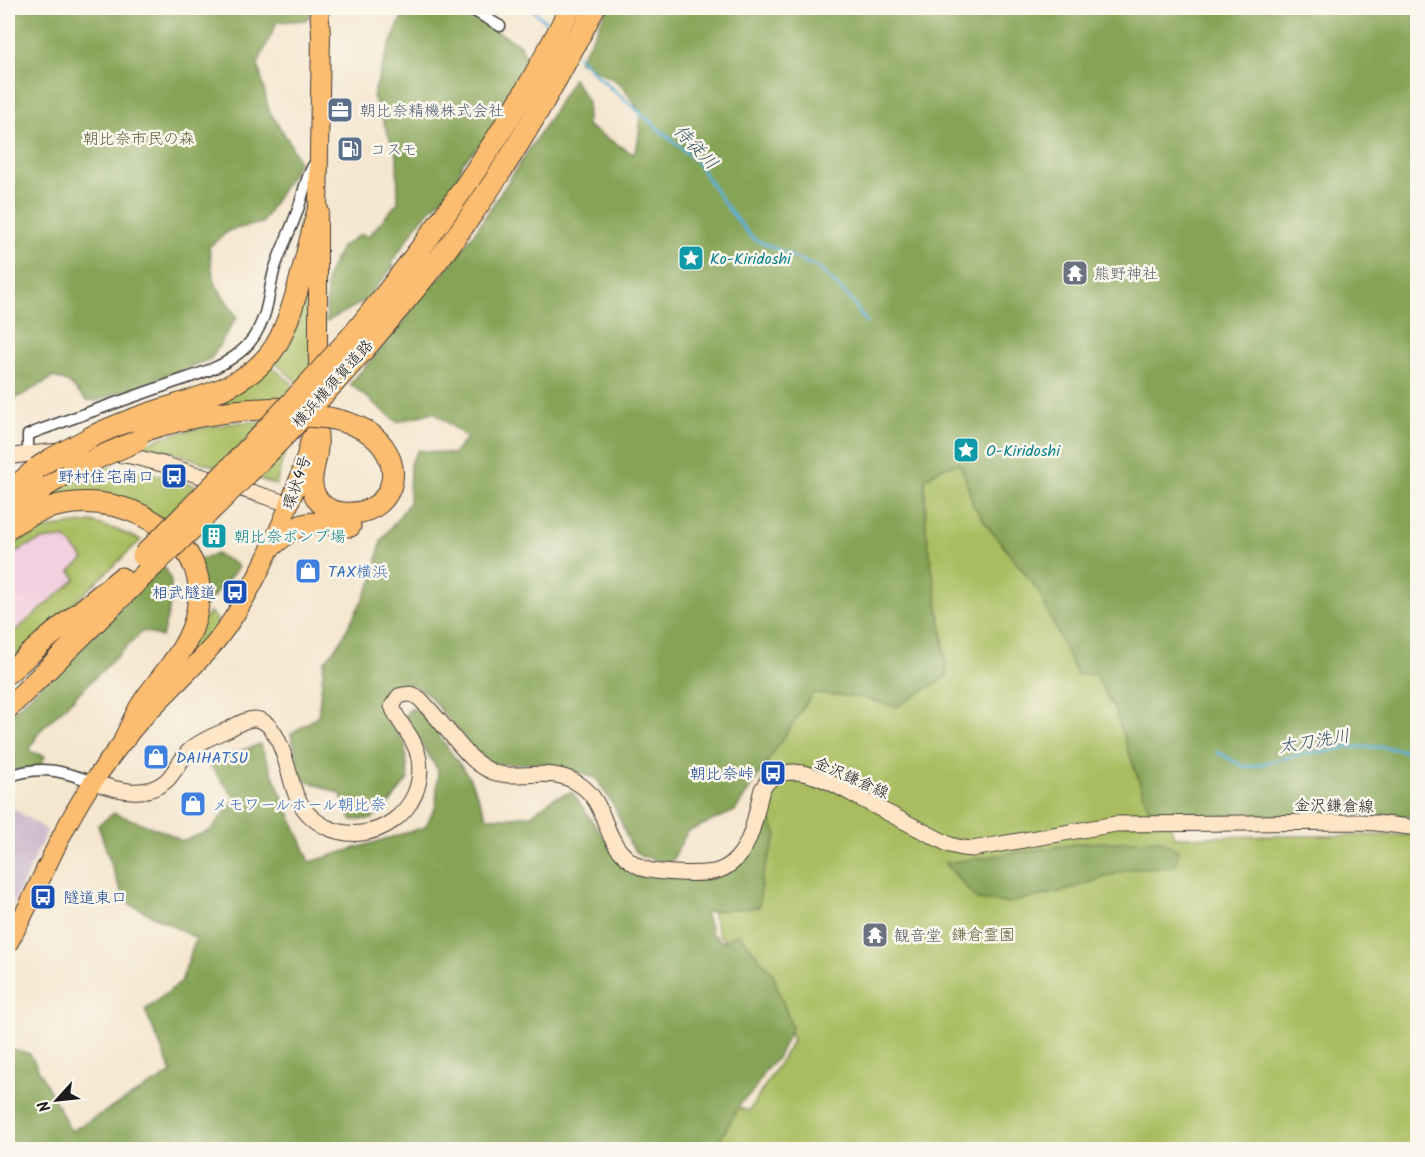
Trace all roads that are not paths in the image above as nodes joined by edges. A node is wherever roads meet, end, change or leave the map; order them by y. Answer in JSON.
{"nodes":[{"id":1,"x":319,"y":8,"type":"edge"},
{"id":2,"x":469,"y":8,"type":"edge"},
{"id":3,"x":570,"y":8,"type":"edge"},
{"id":4,"x":594,"y":8,"type":"edge"},
{"id":5,"x":500,"y":26,"type":"dead end"},
{"id":6,"x":527,"y":109,"type":"junction"},
{"id":7,"x":320,"y":156,"type":"junction"},
{"id":8,"x":318,"y":211,"type":"junction"},
{"id":9,"x":313,"y":412,"type":"junction"},
{"id":10,"x":8,"y":457,"type":"edge"},
{"id":11,"x":33,"y":461,"type":"junction"},
{"id":12,"x":67,"y":469,"type":"junction"},
{"id":13,"x":8,"y":495,"type":"edge"},
{"id":14,"x":289,"y":504,"type":"junction"},
{"id":15,"x":8,"y":515,"type":"edge"},
{"id":16,"x":8,"y":528,"type":"edge"},
{"id":17,"x":273,"y":544,"type":"junction"},
{"id":18,"x":148,"y":561,"type":"junction"},
{"id":19,"x":121,"y":578,"type":"junction"},
{"id":20,"x":8,"y":673,"type":"edge"},
{"id":21,"x":8,"y":689,"type":"edge"},
{"id":22,"x":8,"y":708,"type":"edge"},
{"id":23,"x":125,"y":738,"type":"junction"},
{"id":24,"x":8,"y":777,"type":"edge"},
{"id":25,"x":93,"y":782,"type":"junction"},
{"id":26,"x":1418,"y":828,"type":"edge"},
{"id":27,"x":8,"y":944,"type":"edge"}],
"edges":[{"from":1,"to":7,"type":"main road","name":"環状4号"},
{"from":2,"to":5,"type":"street"},
{"from":3,"to":6,"type":"highway","name":"横浜横須賀道路"},
{"from":4,"to":6,"type":"highway","name":"横浜横須賀道路"},
{"from":6,"to":18,"type":"highway","name":"横浜横須賀道路","bridge":true},
{"from":6,"to":18,"type":"highway","name":"横浜横須賀道路","bridge":true},
{"from":7,"to":8,"type":"main road","name":"環状4号"},
{"from":7,"to":11,"type":"street"},
{"from":8,"to":9,"type":"main road","name":"環状4号"},
{"from":8,"to":11,"type":"highway","bridge":true},
{"from":9,"to":9,"type":"highway"},
{"from":9,"to":12,"type":"highway","bridge":true},
{"from":9,"to":14,"type":"main road","name":"環状4号"},
{"from":9,"to":17,"type":"highway"},
{"from":10,"to":11,"type":"main road"},
{"from":11,"to":13,"type":"highway"},
{"from":11,"to":14,"type":"main road"},
{"from":12,"to":13,"type":"highway"},
{"from":12,"to":15,"type":"highway"},
{"from":14,"to":17,"type":"main road","name":"環状4号"},
{"from":16,"to":23,"type":"highway"},
{"from":17,"to":23,"type":"main road","name":"環状4号"},
{"from":18,"to":19,"type":"highway","name":"横浜横須賀道路"},
{"from":18,"to":22,"type":"highway","name":"横浜横須賀道路"},
{"from":19,"to":20,"type":"highway"},
{"from":19,"to":21,"type":"highway","name":"横浜横須賀道路"},
{"from":23,"to":25,"type":"main road","name":"環状4号"},
{"from":24,"to":25,"type":"street"},
{"from":25,"to":26,"type":"main road","name":"金沢鎌倉線"},
{"from":25,"to":27,"type":"main road","name":"環状4号"}]}
